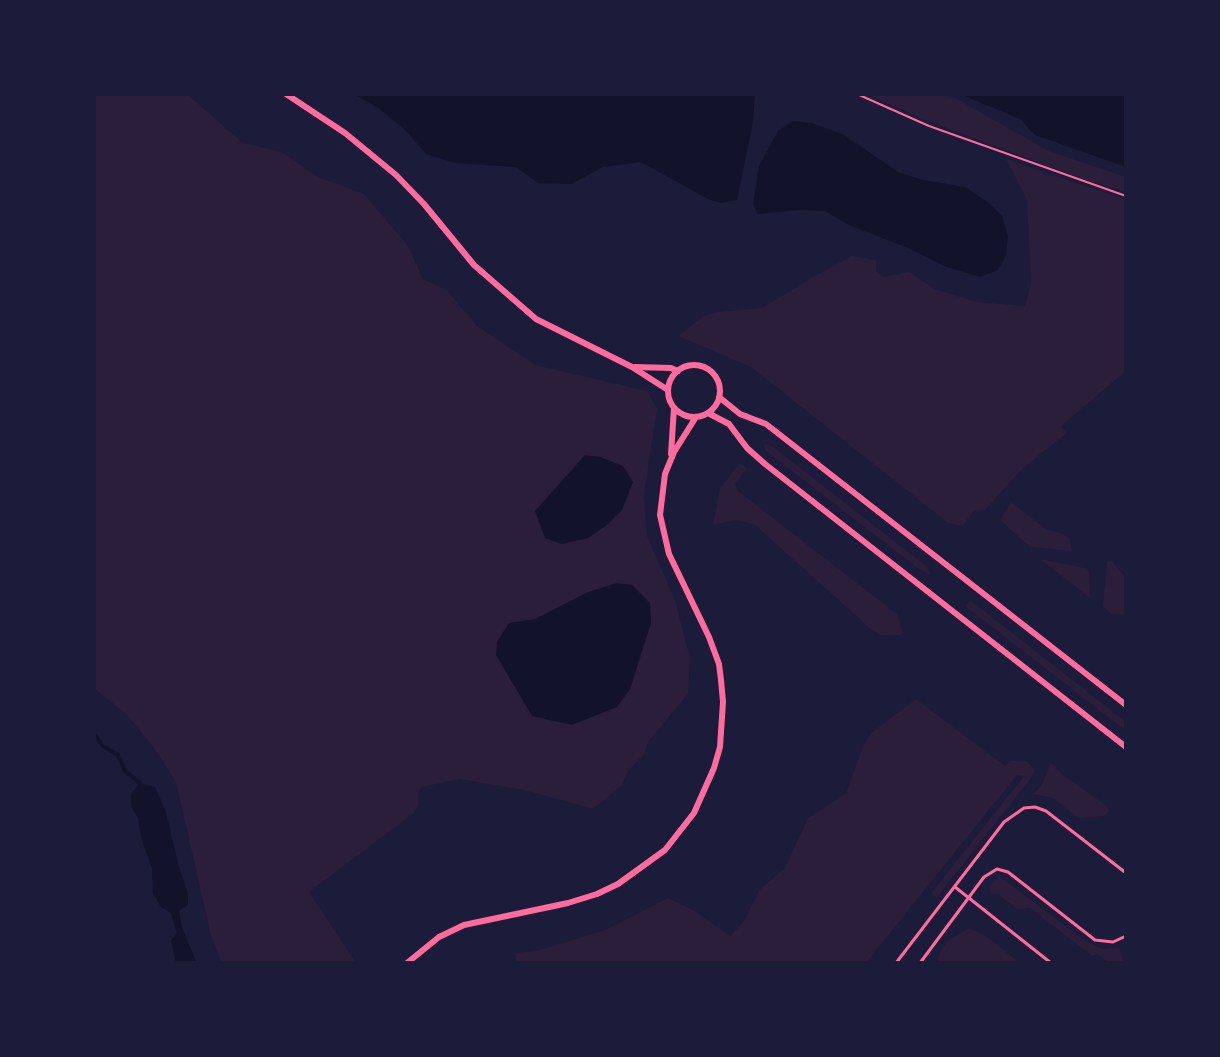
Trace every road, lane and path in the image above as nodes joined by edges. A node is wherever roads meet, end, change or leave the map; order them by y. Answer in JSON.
{"nodes":[{"id":1,"x":286,"y":94,"type":"edge"},
{"id":2,"x":857,"y":94,"type":"edge"},
{"id":3,"x":1126,"y":196,"type":"edge"},
{"id":4,"x":632,"y":367,"type":"junction"},
{"id":5,"x":678,"y":371,"type":"junction"},
{"id":6,"x":668,"y":390,"type":"junction"},
{"id":7,"x":719,"y":397,"type":"junction"},
{"id":8,"x":674,"y":408,"type":"junction"},
{"id":9,"x":708,"y":413,"type":"junction"},
{"id":10,"x":696,"y":417,"type":"junction"},
{"id":11,"x":671,"y":458,"type":"junction"},
{"id":12,"x":1126,"y":705,"type":"edge"},
{"id":13,"x":1126,"y":747,"type":"edge"},
{"id":14,"x":1126,"y":873,"type":"edge"},
{"id":15,"x":955,"y":887,"type":"junction"},
{"id":16,"x":969,"y":898,"type":"junction"},
{"id":17,"x":1126,"y":936,"type":"edge"},
{"id":18,"x":407,"y":963,"type":"edge"},
{"id":19,"x":896,"y":963,"type":"edge"},
{"id":20,"x":920,"y":963,"type":"edge"},
{"id":21,"x":1051,"y":963,"type":"edge"}],
"edges":[{"from":1,"to":4,"type":"street"},
{"from":2,"to":3,"type":"path"},
{"from":4,"to":5,"type":"street"},
{"from":4,"to":6,"type":"street"},
{"from":5,"to":6,"type":"street"},
{"from":5,"to":7,"type":"street"},
{"from":6,"to":8,"type":"street"},
{"from":7,"to":9,"type":"street"},
{"from":7,"to":12,"type":"street"},
{"from":8,"to":10,"type":"street"},
{"from":8,"to":11,"type":"street"},
{"from":9,"to":10,"type":"street"},
{"from":9,"to":13,"type":"street"},
{"from":10,"to":11,"type":"street"},
{"from":11,"to":18,"type":"street"},
{"from":14,"to":15,"type":"lane"},
{"from":15,"to":16,"type":"lane"},
{"from":15,"to":19,"type":"lane"},
{"from":16,"to":17,"type":"lane"},
{"from":16,"to":20,"type":"lane"},
{"from":16,"to":21,"type":"lane"}]}
